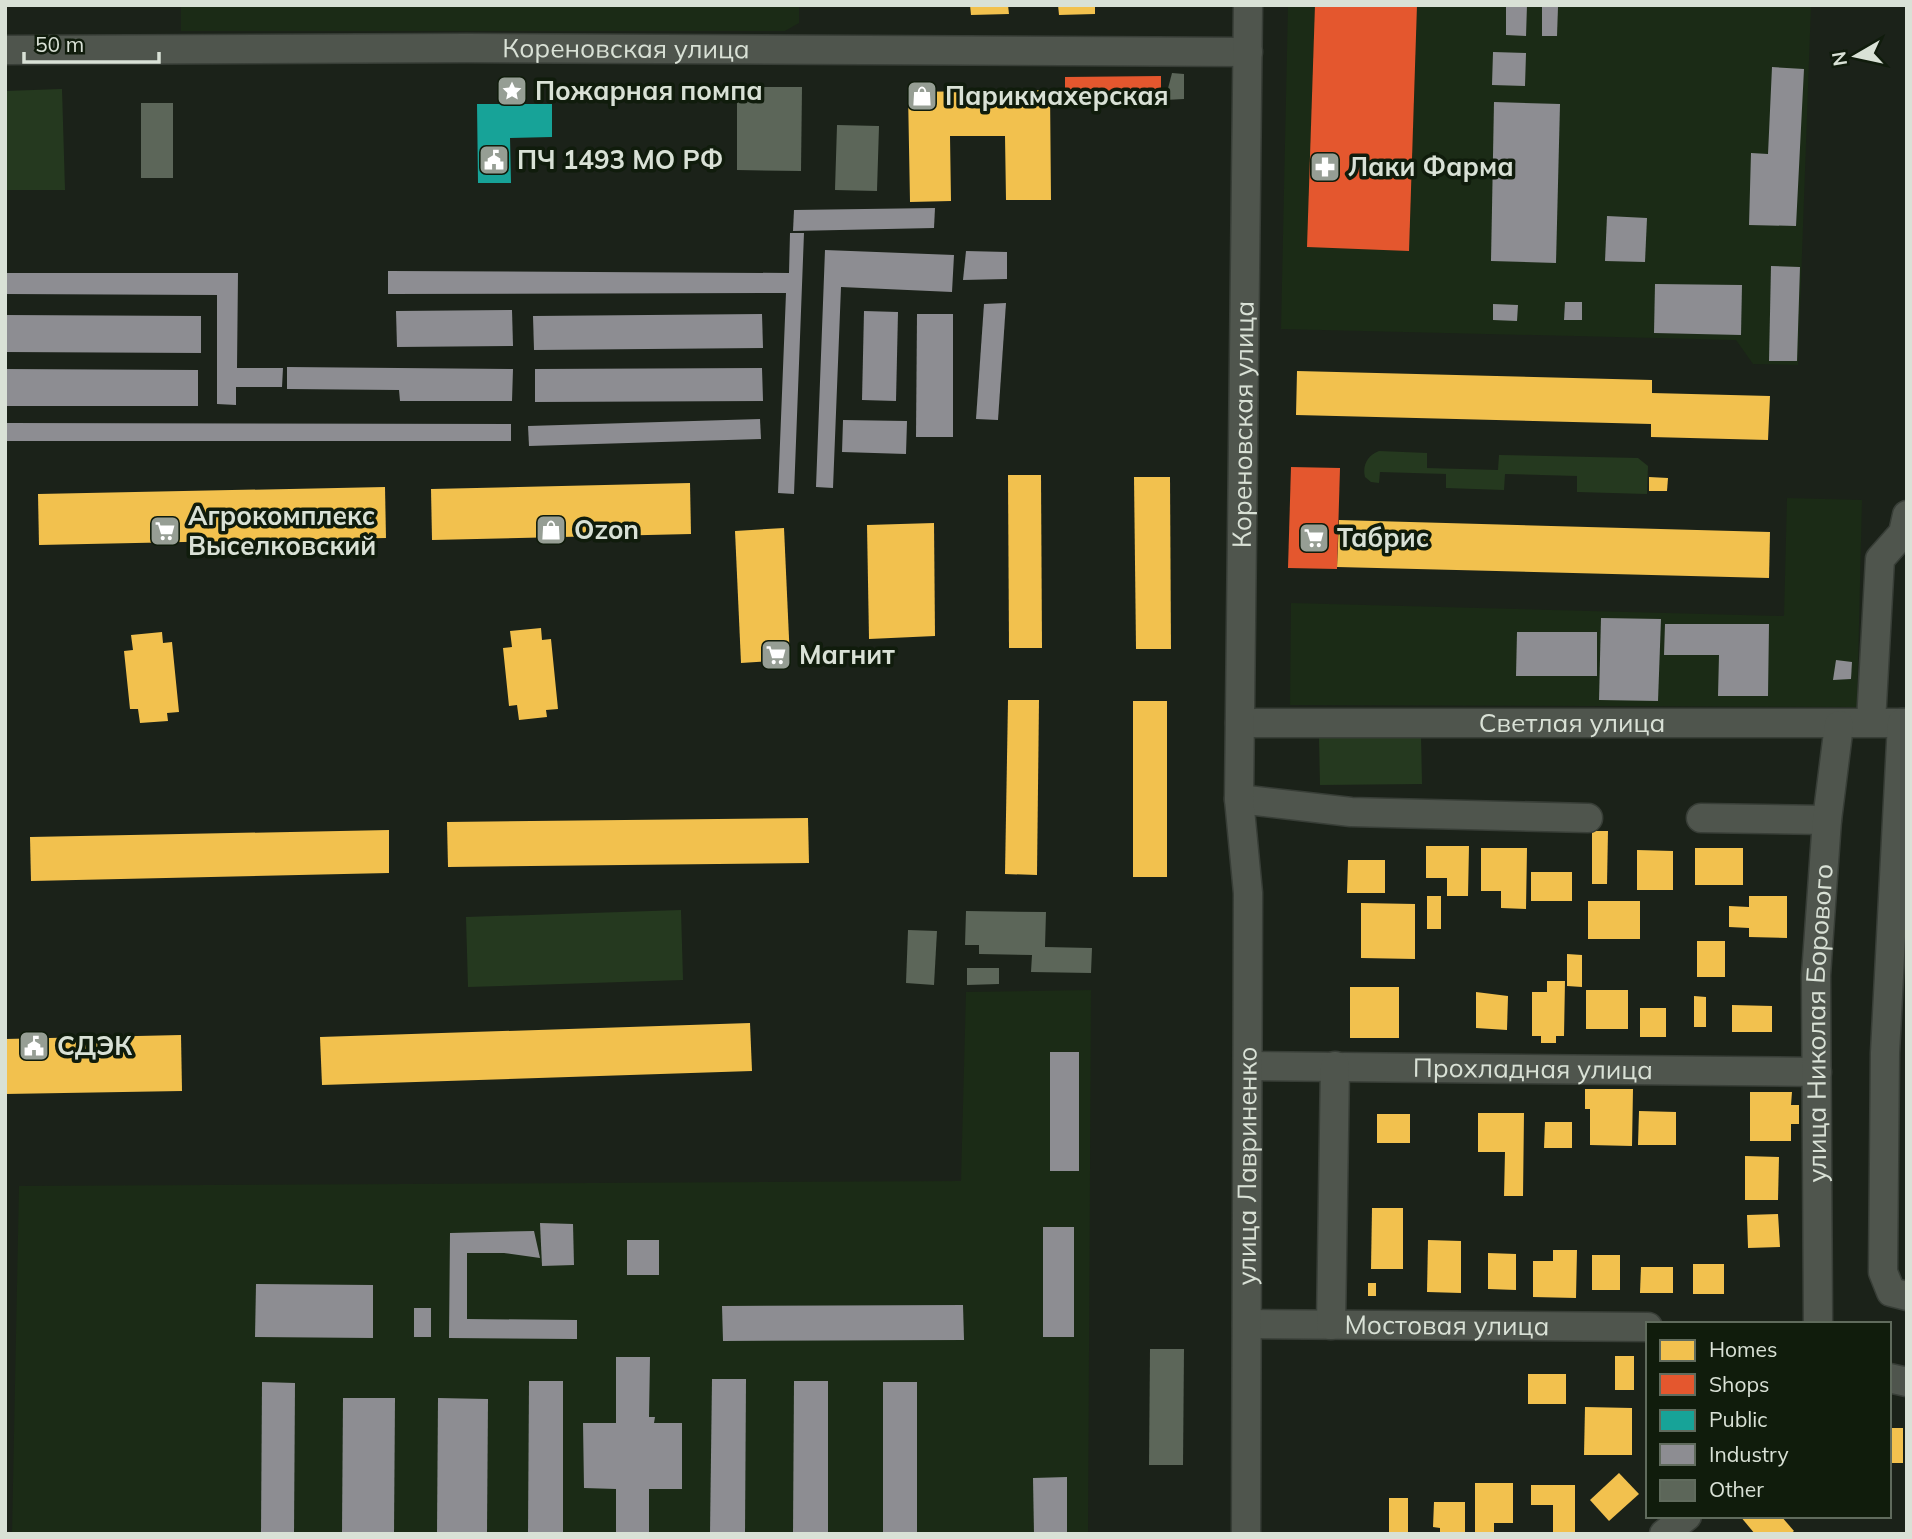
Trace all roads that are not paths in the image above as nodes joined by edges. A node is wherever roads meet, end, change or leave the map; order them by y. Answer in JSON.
{"nodes":[{"id":1,"x":1248,"y":5,"type":"edge"},
{"id":2,"x":5,"y":50,"type":"edge"},
{"id":3,"x":1248,"y":52,"type":"junction"},
{"id":4,"x":1906,"y":527,"type":"edge"},
{"id":5,"x":1871,"y":722,"type":"junction"},
{"id":6,"x":1240,"y":723,"type":"junction"},
{"id":7,"x":1904,"y":723,"type":"edge"},
{"id":8,"x":1839,"y":725,"type":"junction"},
{"id":9,"x":1239,"y":799,"type":"junction"},
{"id":10,"x":1588,"y":818,"type":"dead end"},
{"id":11,"x":1701,"y":818,"type":"dead end"},
{"id":12,"x":1826,"y":820,"type":"junction"},
{"id":13,"x":1896,"y":1053,"type":"edge"},
{"id":14,"x":1248,"y":1066,"type":"junction"},
{"id":15,"x":1335,"y":1066,"type":"junction"},
{"id":16,"x":1817,"y":1072,"type":"junction"},
{"id":17,"x":1899,"y":1294,"type":"edge"},
{"id":18,"x":1818,"y":1322,"type":"edge"},
{"id":19,"x":1247,"y":1324,"type":"junction"},
{"id":20,"x":1331,"y":1325,"type":"junction"},
{"id":21,"x":1646,"y":1327,"type":"edge"},
{"id":22,"x":1684,"y":1518,"type":"edge"},
{"id":23,"x":1246,"y":1534,"type":"edge"},
{"id":24,"x":1664,"y":1534,"type":"edge"}],
"edges":[{"from":1,"to":3,"type":"street","name":"Кореновская улица"},
{"from":2,"to":3,"type":"street","name":"Кореновская улица"},
{"from":3,"to":6,"type":"street","name":"Кореновская улица"},
{"from":4,"to":5,"type":"street"},
{"from":5,"to":7,"type":"street","name":"Светлая улица"},
{"from":5,"to":8,"type":"street","name":"Светлая улица"},
{"from":6,"to":8,"type":"street","name":"Светлая улица"},
{"from":6,"to":9,"type":"street","name":"Кореновская улица"},
{"from":7,"to":13,"type":"street"},
{"from":8,"to":12,"type":"street","name":"улица Николая Борового"},
{"from":9,"to":10,"type":"street"},
{"from":9,"to":14,"type":"street","name":"улица Лавриненко"},
{"from":11,"to":12,"type":"street"},
{"from":12,"to":16,"type":"street","name":"улица Николая Борового"},
{"from":13,"to":17,"type":"street"},
{"from":14,"to":15,"type":"street","name":"Прохладная улица"},
{"from":14,"to":19,"type":"street","name":"улица Лавриненко"},
{"from":15,"to":16,"type":"street","name":"Прохладная улица"},
{"from":15,"to":20,"type":"street"},
{"from":16,"to":18,"type":"street","name":"улица Николая Борового"},
{"from":19,"to":20,"type":"street","name":"Мостовая улица"},
{"from":19,"to":23,"type":"street","name":"улица Лавриненко"},
{"from":20,"to":21,"type":"street","name":"Мостовая улица"},
{"from":22,"to":24,"type":"street"}]}
